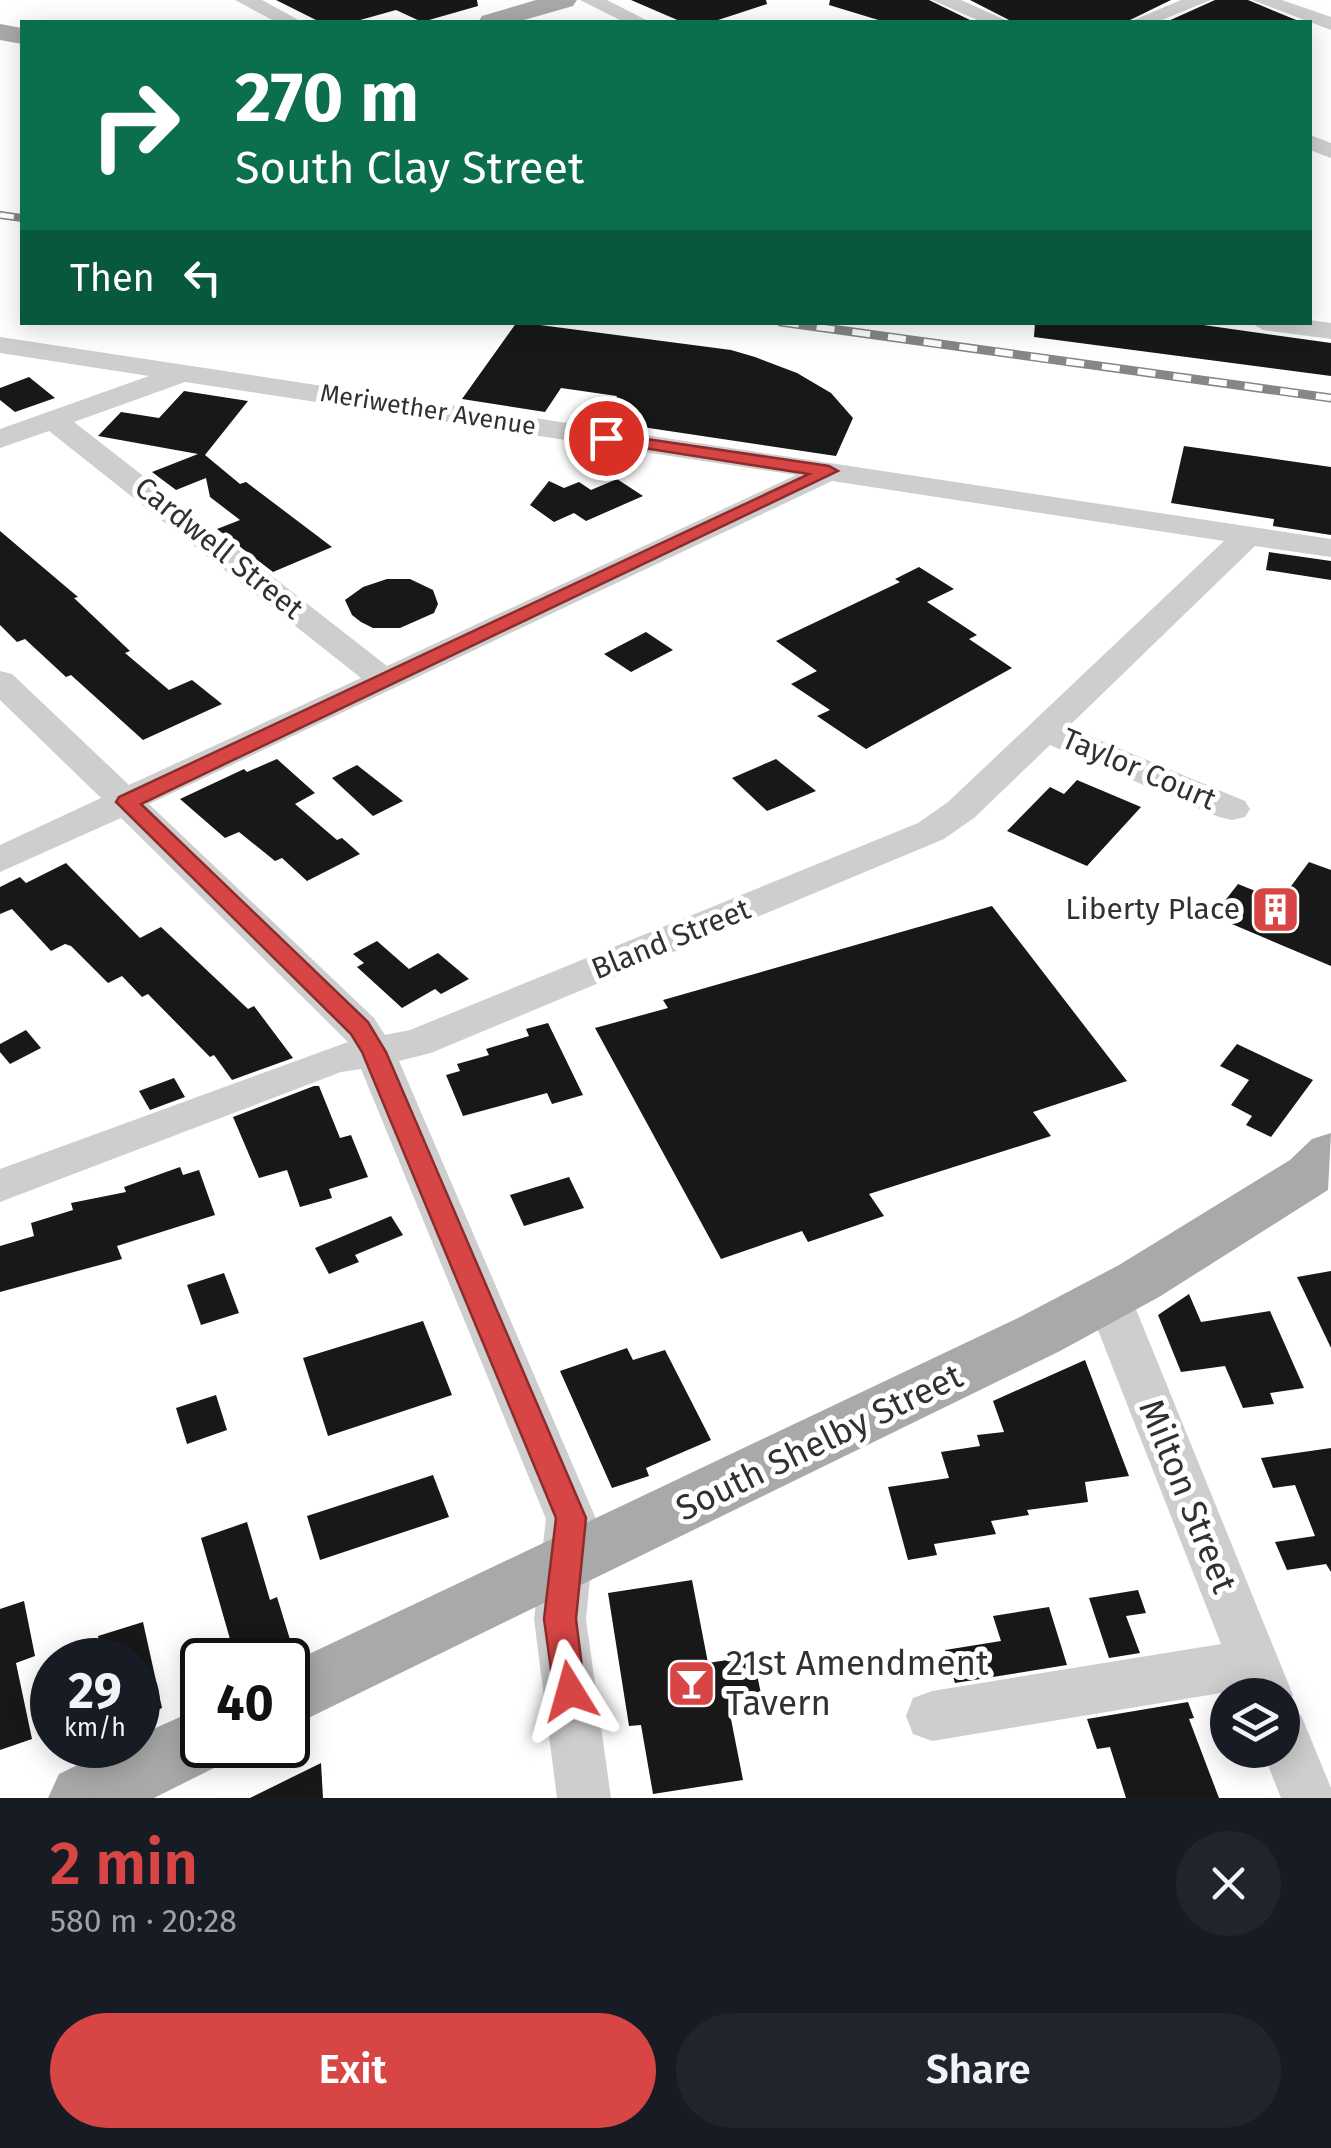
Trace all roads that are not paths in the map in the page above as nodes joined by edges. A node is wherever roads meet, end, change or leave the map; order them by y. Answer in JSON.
{"nodes":[{"id":1,"x":245,"y":0,"type":"edge"},
{"id":2,"x":564,"y":0,"type":"edge"},
{"id":3,"x":590,"y":0,"type":"edge"},
{"id":4,"x":942,"y":0,"type":"edge"},
{"id":5,"x":1201,"y":0,"type":"edge"},
{"id":6,"x":1262,"y":0,"type":"edge"},
{"id":7,"x":288,"y":20,"type":"edge"},
{"id":8,"x":498,"y":20,"type":"edge"},
{"id":9,"x":635,"y":20,"type":"edge"},
{"id":10,"x":995,"y":20,"type":"edge"},
{"id":11,"x":1145,"y":20,"type":"edge"},
{"id":12,"x":1331,"y":24,"type":"edge"},
{"id":13,"x":1283,"y":325,"type":"edge"},
{"id":14,"x":1331,"y":332,"type":"edge"},
{"id":15,"x":0,"y":345,"type":"edge"},
{"id":16,"x":182,"y":373,"type":"junction"},
{"id":17,"x":53,"y":420,"type":"junction"},
{"id":18,"x":0,"y":439,"type":"edge"},
{"id":19,"x":829,"y":471,"type":"junction"},
{"id":20,"x":1248,"y":535,"type":"junction"},
{"id":21,"x":1331,"y":548,"type":"edge"},
{"id":22,"x":383,"y":679,"type":"junction"},
{"id":23,"x":0,"y":681,"type":"edge"},
{"id":24,"x":1045,"y":730,"type":"junction"},
{"id":25,"x":127,"y":802,"type":"junction"},
{"id":26,"x":1232,"y":809,"type":"dead end"},
{"id":27,"x":0,"y":860,"type":"edge"},
{"id":28,"x":374,"y":1052,"type":"junction"},
{"id":29,"x":1331,"y":1153,"type":"edge"},
{"id":30,"x":0,"y":1186,"type":"edge"},
{"id":31,"x":1108,"y":1298,"type":"junction"},
{"id":32,"x":566,"y":1565,"type":"junction"},
{"id":33,"x":1261,"y":1678,"type":"edge"},
{"id":34,"x":1210,"y":1685,"type":"edge"},
{"id":35,"x":310,"y":1687,"type":"edge"},
{"id":36,"x":932,"y":1716,"type":"dead end"},
{"id":37,"x":180,"y":1749,"type":"edge"},
{"id":38,"x":1296,"y":1768,"type":"edge"},
{"id":39,"x":82,"y":1798,"type":"edge"},
{"id":40,"x":584,"y":1798,"type":"edge"},
{"id":41,"x":1308,"y":1798,"type":"edge"}],
"edges":[{"from":1,"to":7,"type":"street"},
{"from":2,"to":8,"type":"main road"},
{"from":3,"to":9,"type":"street"},
{"from":4,"to":10,"type":"street"},
{"from":5,"to":11,"type":"street"},
{"from":6,"to":12,"type":"street"},
{"from":13,"to":14,"type":"street"},
{"from":15,"to":16,"type":"street","name":"Meriwether Avenue"},
{"from":16,"to":17,"type":"street"},
{"from":16,"to":19,"type":"street","name":"Meriwether Avenue"},
{"from":17,"to":18,"type":"street"},
{"from":17,"to":22,"type":"street","name":"Cardwell Street"},
{"from":19,"to":20,"type":"street","name":"Meriwether Avenue"},
{"from":19,"to":22,"type":"street"},
{"from":20,"to":21,"type":"street","name":"Meriwether Avenue"},
{"from":20,"to":24,"type":"street","name":"Bland Street"},
{"from":22,"to":25,"type":"street"},
{"from":23,"to":25,"type":"street"},
{"from":24,"to":26,"type":"street","name":"Taylor Court"},
{"from":24,"to":28,"type":"street","name":"Bland Street"},
{"from":25,"to":27,"type":"street"},
{"from":25,"to":28,"type":"street"},
{"from":28,"to":30,"type":"street","name":"Bland Street"},
{"from":28,"to":32,"type":"street"},
{"from":29,"to":31,"type":"main road","name":"South Shelby Street"},
{"from":31,"to":32,"type":"main road","name":"South Shelby Street"},
{"from":31,"to":33,"type":"street","name":"Milton Street"},
{"from":32,"to":35,"type":"main road","name":"South Shelby Street"},
{"from":32,"to":40,"type":"street"},
{"from":34,"to":36,"type":"street"},
{"from":37,"to":39,"type":"main road"},
{"from":38,"to":41,"type":"street"}]}
